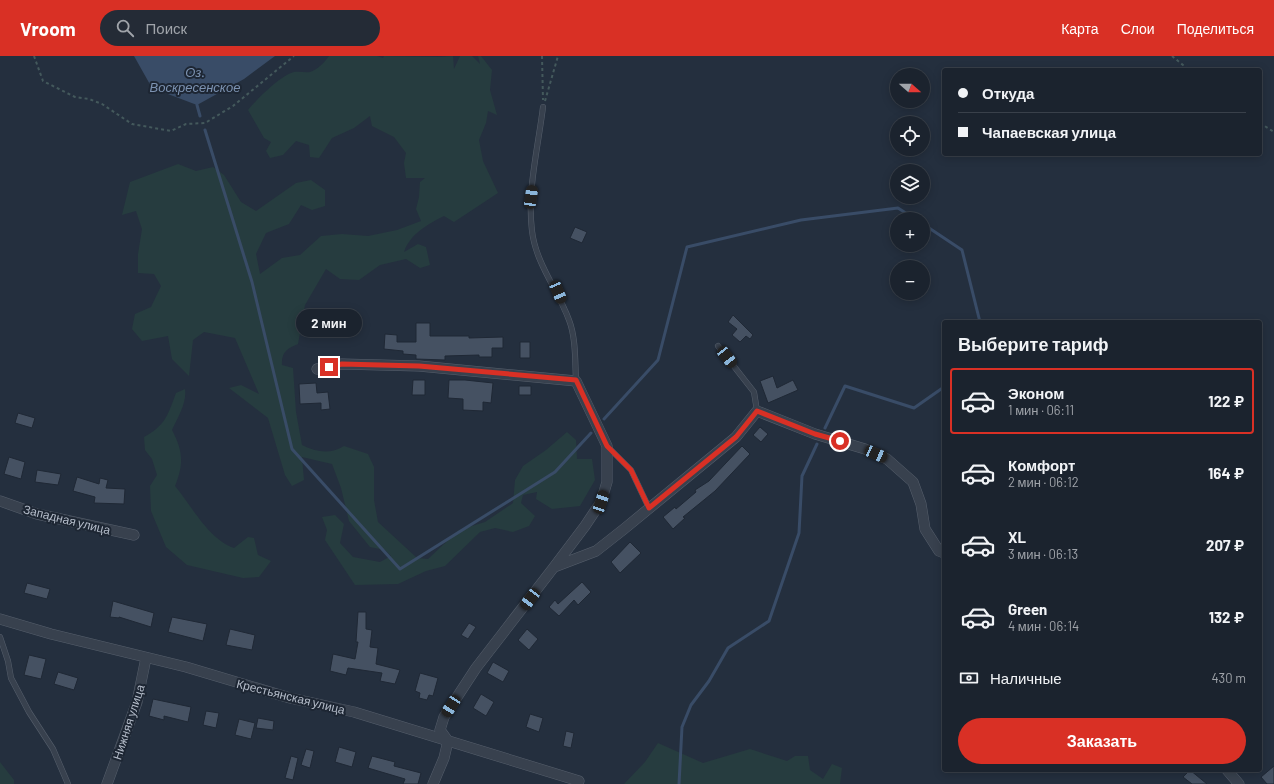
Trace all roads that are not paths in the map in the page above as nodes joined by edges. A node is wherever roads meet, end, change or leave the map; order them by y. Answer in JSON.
{"nodes":[{"id":1,"x":543,"y":107,"type":"road end"},
{"id":2,"x":718,"y":346,"type":"dead end"},
{"id":3,"x":317,"y":369,"type":"dead end"},
{"id":4,"x":576,"y":380,"type":"junction"},
{"id":5,"x":757,"y":411,"type":"junction"},
{"id":6,"x":607,"y":446,"type":"junction"},
{"id":7,"x":0,"y":501,"type":"edge"},
{"id":8,"x":649,"y":508,"type":"junction"},
{"id":9,"x":134,"y":535,"type":"dead end"},
{"id":10,"x":942,"y":553,"type":"edge"},
{"id":11,"x":554,"y":567,"type":"junction"},
{"id":12,"x":0,"y":619,"type":"edge"},
{"id":13,"x":0,"y":637,"type":"edge"},
{"id":14,"x":146,"y":658,"type":"junction"},
{"id":15,"x":448,"y":741,"type":"junction"},
{"id":16,"x":1229,"y":772,"type":"edge"},
{"id":17,"x":579,"y":781,"type":"dead end"},
{"id":18,"x":68,"y":784,"type":"edge"},
{"id":19,"x":107,"y":784,"type":"edge"},
{"id":20,"x":433,"y":784,"type":"edge"},
{"id":21,"x":1239,"y":784,"type":"edge"}],
"edges":[{"from":1,"to":4,"type":"lane"},
{"from":2,"to":5,"type":"lane"},
{"from":3,"to":4,"type":"street"},
{"from":4,"to":6,"type":"street"},
{"from":5,"to":8,"type":"street"},
{"from":5,"to":10,"type":"street"},
{"from":6,"to":8,"type":"lane"},
{"from":6,"to":11,"type":"street"},
{"from":7,"to":9,"type":"street","name":"Западная улица"},
{"from":8,"to":11,"type":"street"},
{"from":11,"to":15,"type":"street"},
{"from":12,"to":14,"type":"street","name":"Крестьянская улица"},
{"from":13,"to":18,"type":"lane"},
{"from":14,"to":15,"type":"street","name":"Крестьянская улица"},
{"from":14,"to":19,"type":"street","name":"Нижняя улица"},
{"from":15,"to":17,"type":"street","name":"Крестьянская улица"},
{"from":15,"to":20,"type":"street"},
{"from":16,"to":21,"type":"street"}]}
